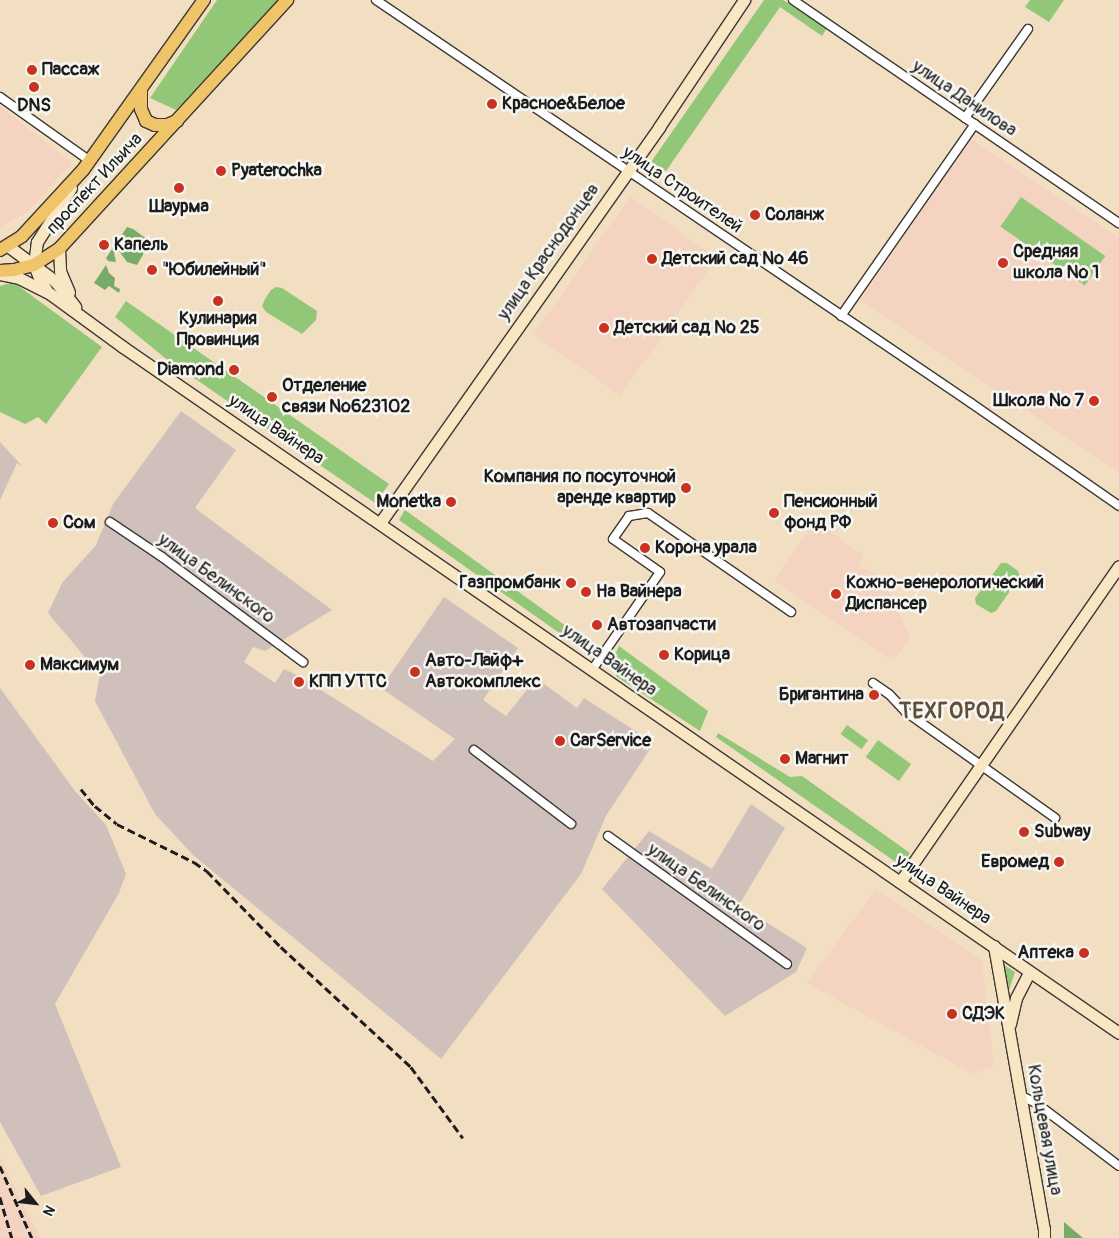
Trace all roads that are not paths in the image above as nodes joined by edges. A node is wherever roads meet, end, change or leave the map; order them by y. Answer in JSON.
{"nodes":[{"id":1,"x":204,"y":0,"type":"edge"},
{"id":2,"x":287,"y":0,"type":"edge"},
{"id":3,"x":376,"y":0,"type":"edge"},
{"id":4,"x":744,"y":0,"type":"edge"},
{"id":5,"x":793,"y":0,"type":"edge"},
{"id":6,"x":1028,"y":29,"type":"dead end"},
{"id":7,"x":141,"y":90,"type":"junction"},
{"id":8,"x":0,"y":97,"type":"edge"},
{"id":9,"x":965,"y":118,"type":"junction"},
{"id":10,"x":178,"y":120,"type":"junction"},
{"id":11,"x":974,"y":124,"type":"junction"},
{"id":12,"x":86,"y":166,"type":"junction"},
{"id":13,"x":628,"y":172,"type":"junction"},
{"id":14,"x":1119,"y":223,"type":"edge"},
{"id":15,"x":4,"y":248,"type":"edge"},
{"id":16,"x":59,"y":249,"type":"junction"},
{"id":17,"x":34,"y":265,"type":"junction"},
{"id":18,"x":0,"y":273,"type":"edge"},
{"id":19,"x":49,"y":293,"type":"junction"},
{"id":20,"x":74,"y":305,"type":"junction"},
{"id":21,"x":842,"y":316,"type":"junction"},
{"id":22,"x":82,"y":317,"type":"junction"},
{"id":23,"x":1119,"y":506,"type":"edge"},
{"id":24,"x":110,"y":522,"type":"dead end"},
{"id":25,"x":380,"y":523,"type":"junction"},
{"id":26,"x":1119,"y":566,"type":"edge"},
{"id":27,"x":791,"y":612,"type":"dead end"},
{"id":28,"x":303,"y":662,"type":"dead end"},
{"id":29,"x":592,"y":670,"type":"junction"},
{"id":30,"x":873,"y":683,"type":"dead end"},
{"id":31,"x":474,"y":750,"type":"dead end"},
{"id":32,"x":981,"y":765,"type":"junction"},
{"id":33,"x":1055,"y":818,"type":"dead end"},
{"id":34,"x":571,"y":824,"type":"dead end"},
{"id":35,"x":608,"y":836,"type":"dead end"},
{"id":36,"x":900,"y":882,"type":"junction"},
{"id":37,"x":994,"y":946,"type":"junction"},
{"id":38,"x":787,"y":964,"type":"dead end"},
{"id":39,"x":1029,"y":972,"type":"junction"},
{"id":40,"x":1009,"y":1028,"type":"junction"},
{"id":41,"x":1118,"y":1033,"type":"edge"},
{"id":42,"x":1021,"y":1096,"type":"junction"},
{"id":43,"x":1119,"y":1166,"type":"edge"},
{"id":44,"x":1044,"y":1238,"type":"edge"}],
"edges":[{"from":1,"to":7,"type":"main road","name":"проспект Ильича"},
{"from":2,"to":10,"type":"main road","name":"проспект Ильича"},
{"from":3,"to":13,"type":"street","name":"улица Строителей"},
{"from":4,"to":13,"type":"main road","name":"улица Краснодонцев"},
{"from":5,"to":9,"type":"street","name":"улица Данилова"},
{"from":6,"to":9,"type":"street"},
{"from":7,"to":10,"type":"main road","name":"проспект Ильича"},
{"from":7,"to":12,"type":"main road","name":"проспект Ильича"},
{"from":8,"to":12,"type":"street"},
{"from":9,"to":11,"type":"street","name":"улица Данилова"},
{"from":10,"to":16,"type":"main road","name":"проспект Ильича"},
{"from":11,"to":14,"type":"street","name":"улица Данилова"},
{"from":11,"to":21,"type":"street"},
{"from":12,"to":15,"type":"main road","name":"проспект Ильича"},
{"from":12,"to":17,"type":"main road","name":"проспект Ильича"},
{"from":13,"to":21,"type":"street","name":"улица Строителей"},
{"from":13,"to":25,"type":"main road","name":"улица Краснодонцев"},
{"from":15,"to":17,"type":"main road","name":"улица Вайнера"},
{"from":16,"to":17,"type":"main road","name":"проспект Ильича"},
{"from":16,"to":20,"type":"main road"},
{"from":17,"to":18,"type":"main road","name":"проспект Ильича"},
{"from":17,"to":19,"type":"main road"},
{"from":17,"to":20,"type":"main road","name":"улица Вайнера"},
{"from":18,"to":19,"type":"main road","name":"улица Вайнера"},
{"from":19,"to":22,"type":"main road","name":"улица Вайнера"},
{"from":20,"to":22,"type":"main road","name":"улица Вайнера"},
{"from":21,"to":23,"type":"street","name":"улица Строителей"},
{"from":22,"to":25,"type":"main road","name":"улица Вайнера"},
{"from":24,"to":28,"type":"street","name":"улица Белинского"},
{"from":25,"to":29,"type":"main road","name":"улица Вайнера"},
{"from":26,"to":32,"type":"main road"},
{"from":27,"to":29,"type":"street"},
{"from":29,"to":36,"type":"main road","name":"улица Вайнера"},
{"from":30,"to":32,"type":"street"},
{"from":31,"to":34,"type":"street"},
{"from":32,"to":33,"type":"street"},
{"from":32,"to":36,"type":"main road"},
{"from":35,"to":38,"type":"street","name":"улица Белинского"},
{"from":36,"to":37,"type":"main road","name":"улица Вайнера"},
{"from":37,"to":39,"type":"main road","name":"улица Вайнера"},
{"from":37,"to":40,"type":"main road","name":"Кольцевая улица"},
{"from":39,"to":40,"type":"main road","name":"Кольцевая улица"},
{"from":39,"to":41,"type":"main road","name":"улица Вайнера"},
{"from":40,"to":42,"type":"main road","name":"Кольцевая улица"},
{"from":42,"to":43,"type":"street"},
{"from":42,"to":44,"type":"main road","name":"Кольцевая улица"}]}
